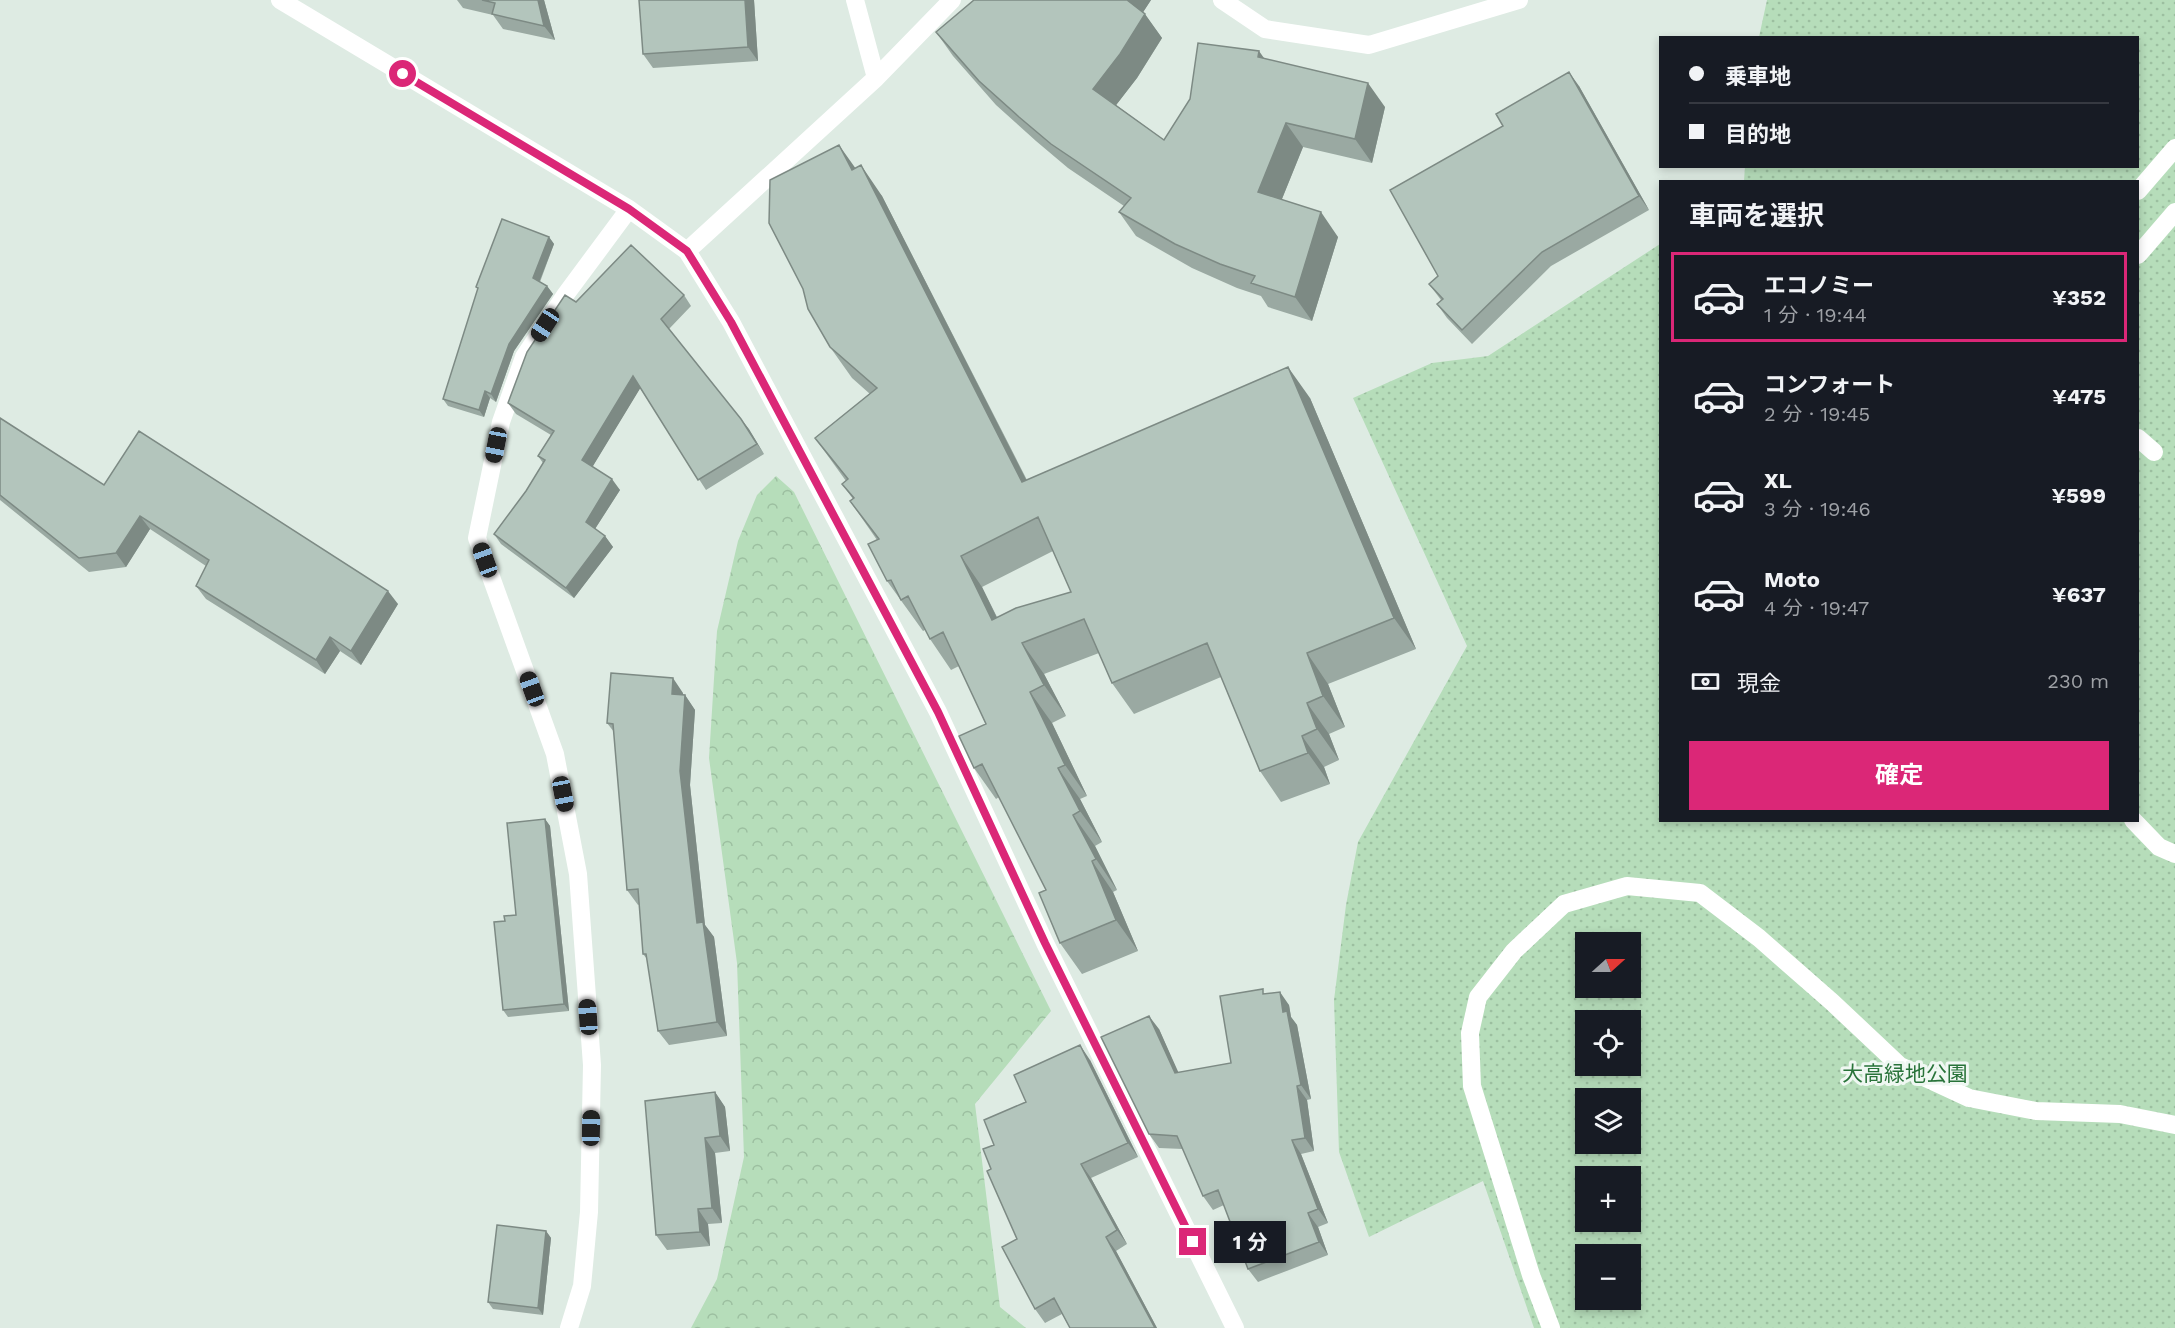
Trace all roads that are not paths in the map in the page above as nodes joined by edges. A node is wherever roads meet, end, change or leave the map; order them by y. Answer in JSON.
{"nodes":[{"id":1,"x":280,"y":0,"type":"edge"},
{"id":2,"x":855,"y":0,"type":"edge"},
{"id":3,"x":952,"y":0,"type":"edge"},
{"id":4,"x":1222,"y":0,"type":"edge"},
{"id":5,"x":1519,"y":0,"type":"edge"},
{"id":6,"x":876,"y":78,"type":"junction"},
{"id":7,"x":2175,"y":148,"type":"edge"},
{"id":8,"x":2139,"y":190,"type":"edge"},
{"id":9,"x":629,"y":209,"type":"junction"},
{"id":10,"x":2175,"y":212,"type":"edge"},
{"id":11,"x":687,"y":251,"type":"junction"},
{"id":12,"x":2139,"y":254,"type":"edge"},
{"id":13,"x":2139,"y":439,"type":"edge"},
{"id":14,"x":2154,"y":452,"type":"dead end"},
{"id":15,"x":2135,"y":822,"type":"edge"},
{"id":16,"x":2175,"y":854,"type":"edge"},
{"id":17,"x":2175,"y":1125,"type":"edge"},
{"id":18,"x":569,"y":1328,"type":"edge"},
{"id":19,"x":1235,"y":1328,"type":"edge"},
{"id":20,"x":1551,"y":1328,"type":"edge"}],
"edges":[{"from":1,"to":9,"type":"street"},
{"from":2,"to":6,"type":"street"},
{"from":3,"to":6,"type":"street"},
{"from":4,"to":5,"type":"street"},
{"from":6,"to":11,"type":"street"},
{"from":7,"to":8,"type":"street"},
{"from":9,"to":11,"type":"street"},
{"from":9,"to":18,"type":"street"},
{"from":10,"to":12,"type":"street"},
{"from":11,"to":19,"type":"street"},
{"from":13,"to":14,"type":"street"},
{"from":15,"to":16,"type":"street"},
{"from":17,"to":20,"type":"street"}]}
